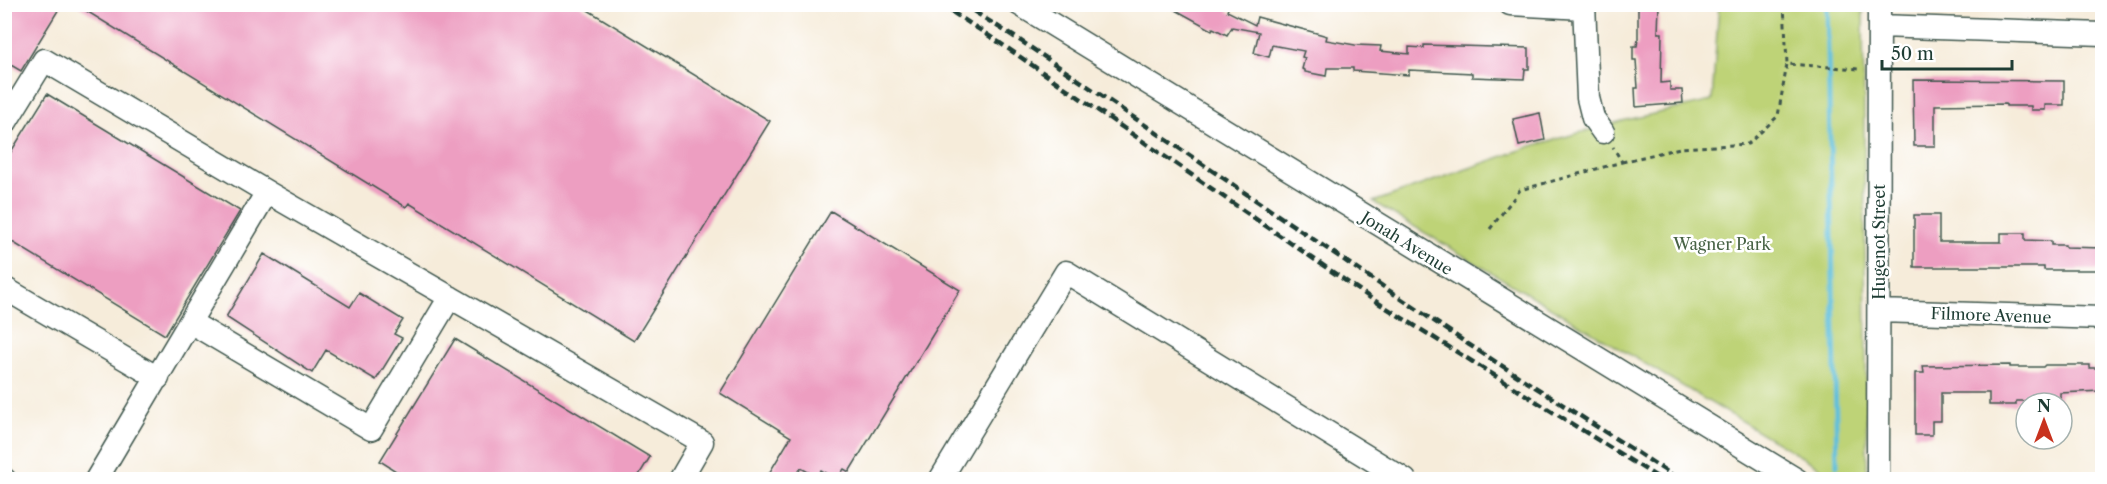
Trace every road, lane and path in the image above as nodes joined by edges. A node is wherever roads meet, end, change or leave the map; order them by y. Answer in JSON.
{"nodes":[{"id":1,"x":1019,"y":4,"type":"edge"},
{"id":2,"x":1510,"y":4,"type":"edge"},
{"id":3,"x":1784,"y":4,"type":"edge"},
{"id":4,"x":1584,"y":6,"type":"edge"},
{"id":5,"x":1879,"y":15,"type":"edge"},
{"id":6,"x":2103,"y":34,"type":"edge"},
{"id":7,"x":1787,"y":64,"type":"junction"},
{"id":8,"x":1837,"y":68,"type":"dead end"},
{"id":9,"x":4,"y":125,"type":"edge"},
{"id":10,"x":1603,"y":132,"type":"joint"},
{"id":11,"x":1622,"y":162,"type":"junction"},
{"id":12,"x":267,"y":192,"type":"junction"},
{"id":13,"x":1490,"y":230,"type":"dead end"},
{"id":14,"x":4,"y":288,"type":"edge"},
{"id":15,"x":450,"y":297,"type":"junction"},
{"id":16,"x":1879,"y":311,"type":"junction"},
{"id":17,"x":2103,"y":318,"type":"edge"},
{"id":18,"x":190,"y":322,"type":"junction"},
{"id":19,"x":158,"y":378,"type":"junction"},
{"id":20,"x":96,"y":480,"type":"edge"},
{"id":21,"x":680,"y":480,"type":"edge"},
{"id":22,"x":940,"y":480,"type":"edge"},
{"id":23,"x":1405,"y":480,"type":"edge"},
{"id":24,"x":1797,"y":480,"type":"edge"},
{"id":25,"x":1878,"y":480,"type":"edge"}],
"edges":[{"from":1,"to":24,"type":"street","name":"Jonah Avenue"},
{"from":2,"to":4,"type":"street"},
{"from":3,"to":7,"type":"path"},
{"from":4,"to":10,"type":"street"},
{"from":5,"to":6,"type":"street"},
{"from":5,"to":16,"type":"street","name":"Hugenot Street"},
{"from":7,"to":8,"type":"path"},
{"from":7,"to":11,"type":"path"},
{"from":9,"to":12,"type":"street"},
{"from":10,"to":11,"type":"path"},
{"from":11,"to":13,"type":"path"},
{"from":12,"to":15,"type":"street"},
{"from":12,"to":18,"type":"street"},
{"from":14,"to":19,"type":"street"},
{"from":15,"to":18,"type":"street"},
{"from":15,"to":21,"type":"street"},
{"from":16,"to":17,"type":"street","name":"Filmore Avenue"},
{"from":16,"to":25,"type":"street","name":"Hugenot Street"},
{"from":18,"to":19,"type":"street"},
{"from":19,"to":20,"type":"street"},
{"from":22,"to":23,"type":"street"}]}
